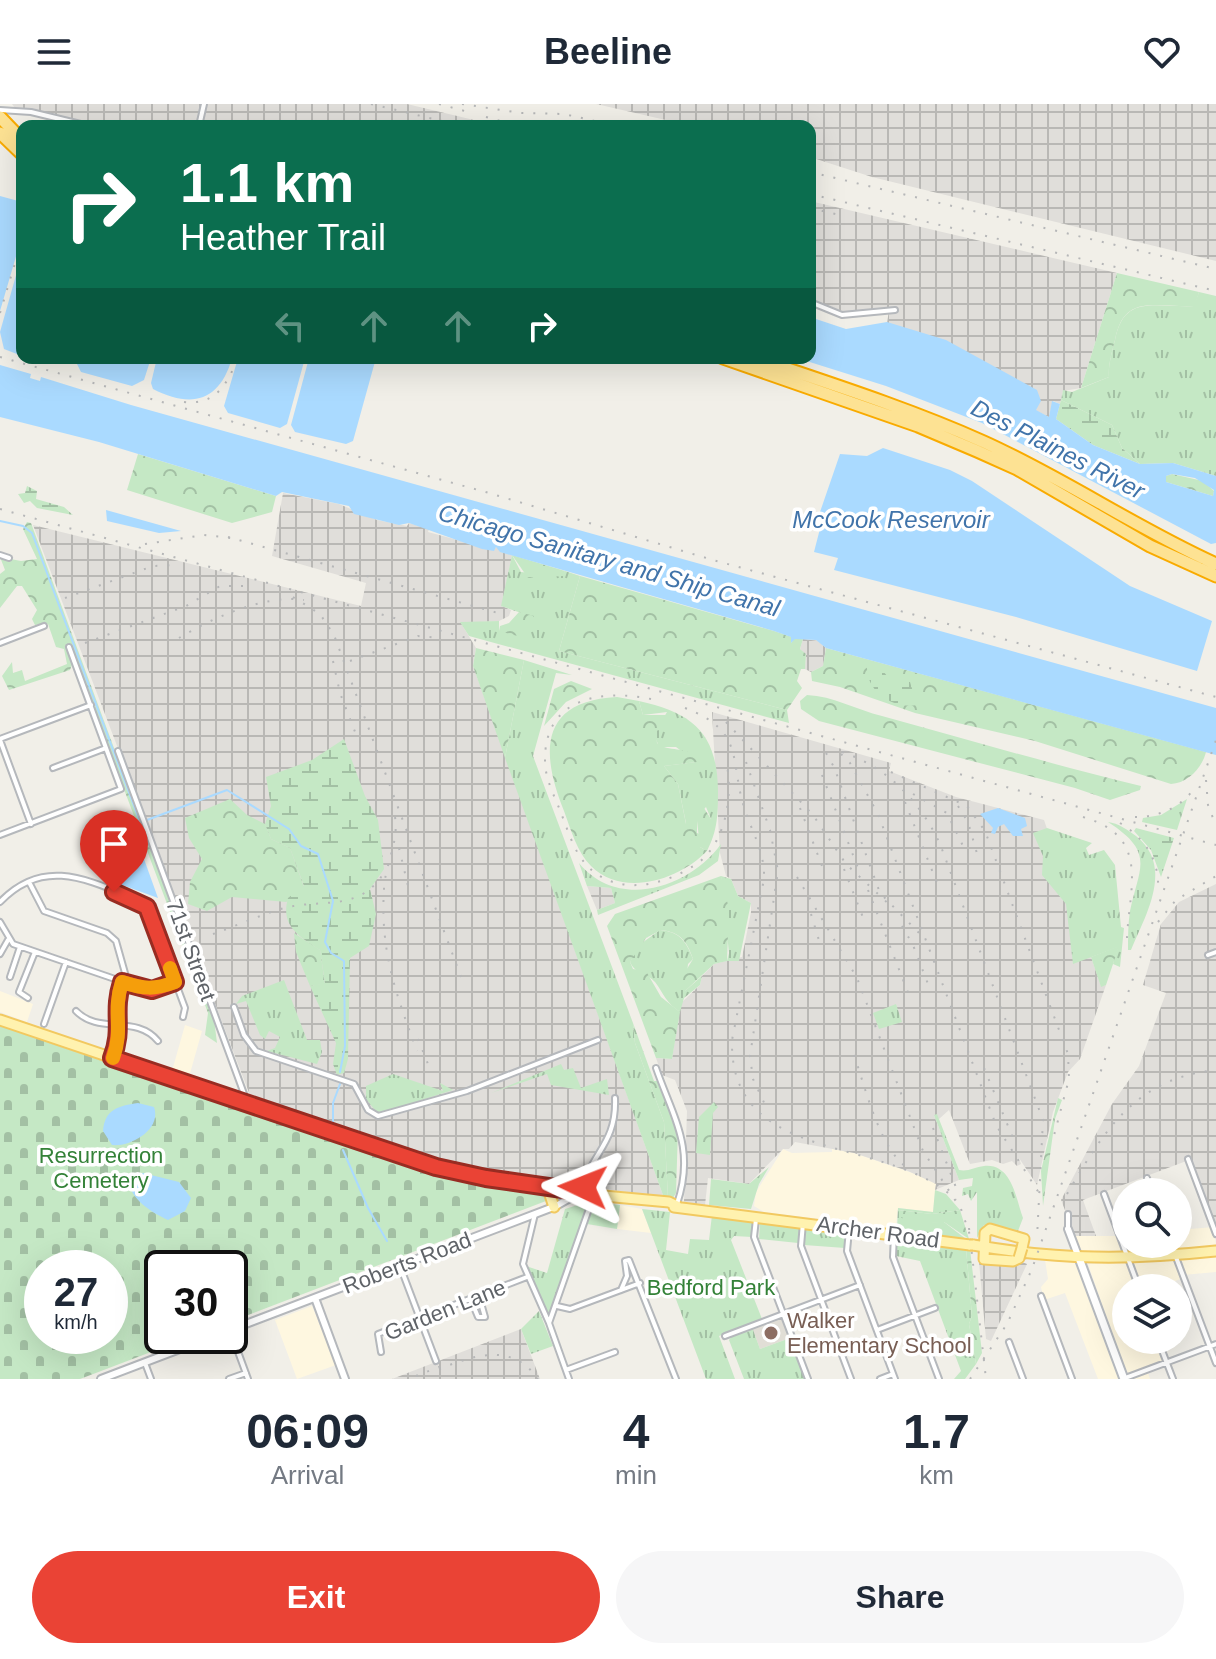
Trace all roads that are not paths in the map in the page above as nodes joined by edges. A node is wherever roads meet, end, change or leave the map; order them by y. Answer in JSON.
{"nodes":[{"id":1,"x":0,"y":110,"type":"edge"},
{"id":2,"x":0,"y":117,"type":"edge"},
{"id":3,"x":64,"y":120,"type":"edge"},
{"id":4,"x":0,"y":133,"type":"edge"},
{"id":5,"x":16,"y":134,"type":"edge"},
{"id":6,"x":16,"y":148,"type":"edge"},
{"id":7,"x":816,"y":304,"type":"edge"},
{"id":8,"x":895,"y":310,"type":"dead end"},
{"id":9,"x":740,"y":364,"type":"edge"},
{"id":10,"x":771,"y":364,"type":"edge"},
{"id":11,"x":0,"y":555,"type":"edge"},
{"id":12,"x":9,"y":558,"type":"dead end"},
{"id":13,"x":1216,"y":564,"type":"edge"},
{"id":14,"x":1216,"y":576,"type":"edge"},
{"id":15,"x":44,"y":626,"type":"dead end"},
{"id":16,"x":0,"y":643,"type":"edge"},
{"id":17,"x":69,"y":647,"type":"dead end"},
{"id":18,"x":91,"y":705,"type":"junction"},
{"id":19,"x":0,"y":740,"type":"edge"},
{"id":20,"x":106,"y":748,"type":"junction"},
{"id":21,"x":118,"y":751,"type":"dead end"},
{"id":22,"x":53,"y":768,"type":"dead end"},
{"id":23,"x":31,"y":824,"type":"junction"},
{"id":24,"x":0,"y":835,"type":"edge"},
{"id":25,"x":29,"y":882,"type":"junction"},
{"id":26,"x":0,"y":902,"type":"edge"},
{"id":27,"x":0,"y":922,"type":"edge"},
{"id":28,"x":8,"y":940,"type":"junction"},
{"id":29,"x":20,"y":947,"type":"junction"},
{"id":30,"x":35,"y":952,"type":"junction"},
{"id":31,"x":1216,"y":952,"type":"edge"},
{"id":32,"x":0,"y":954,"type":"edge"},
{"id":33,"x":1208,"y":955,"type":"dead end"},
{"id":34,"x":66,"y":962,"type":"junction"},
{"id":35,"x":10,"y":977,"type":"dead end"},
{"id":36,"x":122,"y":982,"type":"junction"},
{"id":37,"x":175,"y":982,"type":"junction"},
{"id":38,"x":28,"y":998,"type":"dead end"},
{"id":39,"x":234,"y":1007,"type":"dead end"},
{"id":40,"x":76,"y":1011,"type":"dead end"},
{"id":41,"x":183,"y":1017,"type":"dead end"},
{"id":42,"x":0,"y":1020,"type":"edge"},
{"id":43,"x":44,"y":1024,"type":"dead end"},
{"id":44,"x":119,"y":1024,"type":"junction"},
{"id":45,"x":598,"y":1040,"type":"dead end"},
{"id":46,"x":158,"y":1041,"type":"dead end"},
{"id":47,"x":112,"y":1058,"type":"junction"},
{"id":48,"x":656,"y":1068,"type":"dead end"},
{"id":49,"x":615,"y":1098,"type":"dead end"},
{"id":50,"x":248,"y":1104,"type":"junction"},
{"id":51,"x":1188,"y":1159,"type":"dead end"},
{"id":52,"x":486,"y":1178,"type":"junction"},
{"id":53,"x":549,"y":1192,"type":"junction"},
{"id":54,"x":1104,"y":1194,"type":"dead end"},
{"id":55,"x":587,"y":1198,"type":"junction"},
{"id":56,"x":677,"y":1206,"type":"junction"},
{"id":57,"x":554,"y":1207,"type":"junction"},
{"id":58,"x":535,"y":1214,"type":"junction"},
{"id":59,"x":1068,"y":1214,"type":"dead end"},
{"id":60,"x":756,"y":1216,"type":"junction"},
{"id":61,"x":803,"y":1222,"type":"junction"},
{"id":62,"x":849,"y":1228,"type":"junction"},
{"id":63,"x":1068,"y":1229,"type":"joint"},
{"id":64,"x":894,"y":1234,"type":"junction"},
{"id":65,"x":1216,"y":1234,"type":"edge"},
{"id":66,"x":975,"y":1245,"type":"junction"},
{"id":67,"x":1216,"y":1251,"type":"edge"},
{"id":68,"x":1192,"y":1254,"type":"edge"},
{"id":69,"x":1079,"y":1258,"type":"junction"},
{"id":70,"x":1144,"y":1258,"type":"edge"},
{"id":71,"x":1176,"y":1258,"type":"edge"},
{"id":72,"x":1128,"y":1259,"type":"junction"},
{"id":73,"x":400,"y":1265,"type":"junction"},
{"id":74,"x":1134,"y":1274,"type":"edge"},
{"id":75,"x":527,"y":1277,"type":"junction"},
{"id":76,"x":640,"y":1283,"type":"junction"},
{"id":77,"x":860,"y":1285,"type":"junction"},
{"id":78,"x":621,"y":1290,"type":"junction"},
{"id":79,"x":479,"y":1296,"type":"junction"},
{"id":80,"x":1041,"y":1296,"type":"dead end"},
{"id":81,"x":315,"y":1298,"type":"junction"},
{"id":82,"x":471,"y":1299,"type":"junction"},
{"id":83,"x":822,"y":1299,"type":"junction"},
{"id":84,"x":557,"y":1306,"type":"junction"},
{"id":85,"x":935,"y":1308,"type":"dead end"},
{"id":86,"x":783,"y":1314,"type":"junction"},
{"id":87,"x":915,"y":1316,"type":"junction"},
{"id":88,"x":420,"y":1318,"type":"junction"},
{"id":89,"x":248,"y":1323,"type":"edge"},
{"id":90,"x":549,"y":1323,"type":"junction"},
{"id":91,"x":877,"y":1330,"type":"junction"},
{"id":92,"x":725,"y":1336,"type":"dead end"},
{"id":93,"x":1009,"y":1342,"type":"dead end"},
{"id":94,"x":1216,"y":1344,"type":"edge"},
{"id":95,"x":1210,"y":1346,"type":"junction"},
{"id":96,"x":381,"y":1352,"type":"dead end"},
{"id":97,"x":615,"y":1352,"type":"dead end"},
{"id":98,"x":166,"y":1354,"type":"edge"},
{"id":99,"x":239,"y":1354,"type":"edge"},
{"id":100,"x":1164,"y":1354,"type":"edge"},
{"id":101,"x":436,"y":1361,"type":"dead end"},
{"id":102,"x":145,"y":1362,"type":"junction"},
{"id":103,"x":1167,"y":1362,"type":"junction"},
{"id":104,"x":1216,"y":1363,"type":"edge"},
{"id":105,"x":566,"y":1370,"type":"junction"},
{"id":106,"x":246,"y":1373,"type":"junction"},
{"id":107,"x":894,"y":1377,"type":"edge"},
{"id":108,"x":101,"y":1379,"type":"edge"},
{"id":109,"x":151,"y":1379,"type":"edge"},
{"id":110,"x":229,"y":1379,"type":"edge"},
{"id":111,"x":248,"y":1379,"type":"edge"},
{"id":112,"x":345,"y":1379,"type":"edge"},
{"id":113,"x":569,"y":1379,"type":"edge"},
{"id":114,"x":676,"y":1379,"type":"edge"},
{"id":115,"x":808,"y":1379,"type":"edge"},
{"id":116,"x":851,"y":1379,"type":"edge"},
{"id":117,"x":880,"y":1379,"type":"edge"},
{"id":118,"x":939,"y":1379,"type":"edge"},
{"id":119,"x":1023,"y":1379,"type":"edge"},
{"id":120,"x":1072,"y":1379,"type":"edge"},
{"id":121,"x":1123,"y":1379,"type":"edge"},
{"id":122,"x":1173,"y":1379,"type":"edge"}],
"edges":[{"from":1,"to":3,"type":"street"},
{"from":2,"to":5,"type":"highway"},
{"from":4,"to":6,"type":"highway"},
{"from":7,"to":8,"type":"street"},
{"from":9,"to":14,"type":"highway"},
{"from":10,"to":13,"type":"highway"},
{"from":11,"to":12,"type":"street"},
{"from":15,"to":16,"type":"street"},
{"from":17,"to":18,"type":"street"},
{"from":18,"to":19,"type":"street"},
{"from":18,"to":20,"type":"street"},
{"from":19,"to":23,"type":"street"},
{"from":20,"to":22,"type":"street"},
{"from":20,"to":23,"type":"street"},
{"from":21,"to":50,"type":"street","name":"71st Street"},
{"from":23,"to":24,"type":"street"},
{"from":25,"to":26,"type":"street"},
{"from":25,"to":36,"type":"street"},
{"from":25,"to":37,"type":"street"},
{"from":27,"to":28,"type":"street"},
{"from":28,"to":29,"type":"street"},
{"from":28,"to":32,"type":"street"},
{"from":29,"to":30,"type":"street"},
{"from":29,"to":35,"type":"street"},
{"from":30,"to":34,"type":"street"},
{"from":30,"to":38,"type":"street"},
{"from":31,"to":33,"type":"street"},
{"from":34,"to":36,"type":"street"},
{"from":34,"to":43,"type":"street"},
{"from":36,"to":37,"type":"street"},
{"from":36,"to":44,"type":"street"},
{"from":37,"to":41,"type":"street"},
{"from":39,"to":45,"type":"street"},
{"from":40,"to":44,"type":"street"},
{"from":42,"to":47,"type":"main road","name":"Archer Road"},
{"from":44,"to":46,"type":"street"},
{"from":44,"to":47,"type":"street"},
{"from":47,"to":50,"type":"main road","name":"Archer Road"},
{"from":48,"to":56,"type":"street"},
{"from":49,"to":55,"type":"street"},
{"from":50,"to":52,"type":"main road","name":"Archer Road"},
{"from":51,"to":65,"type":"street"},
{"from":52,"to":53,"type":"main road","name":"Archer Road"},
{"from":52,"to":55,"type":"main road","name":"Archer Road"},
{"from":53,"to":55,"type":"main road","name":"Archer Road"},
{"from":53,"to":57,"type":"main road"},
{"from":54,"to":72,"type":"street"},
{"from":55,"to":56,"type":"main road","name":"Archer Road"},
{"from":55,"to":56,"type":"main road","name":"Archer Road"},
{"from":55,"to":57,"type":"street","name":"Roberts Road"},
{"from":55,"to":84,"type":"street"},
{"from":56,"to":60,"type":"main road","name":"Archer Road"},
{"from":57,"to":58,"type":"street","name":"Roberts Road"},
{"from":58,"to":73,"type":"street","name":"Roberts Road"},
{"from":58,"to":75,"type":"street","name":"Garden Lane"},
{"from":59,"to":63,"type":"street"},
{"from":60,"to":61,"type":"main road","name":"Archer Road"},
{"from":60,"to":86,"type":"street"},
{"from":61,"to":62,"type":"main road","name":"Archer Road"},
{"from":61,"to":83,"type":"street"},
{"from":62,"to":64,"type":"main road","name":"Archer Road"},
{"from":62,"to":77,"type":"street"},
{"from":63,"to":69,"type":"street"},
{"from":64,"to":66,"type":"main road","name":"Archer Road"},
{"from":64,"to":87,"type":"street"},
{"from":66,"to":66,"type":"main road"},
{"from":66,"to":69,"type":"main road","name":"Archer Road"},
{"from":67,"to":68,"type":"main road","name":"Archer Road"},
{"from":69,"to":72,"type":"main road","name":"Archer Road"},
{"from":69,"to":121,"type":"main road"},
{"from":70,"to":72,"type":"main road","name":"Archer Road"},
{"from":71,"to":95,"type":"street"},
{"from":72,"to":74,"type":"street"},
{"from":73,"to":81,"type":"street","name":"Roberts Road"},
{"from":73,"to":88,"type":"street"},
{"from":75,"to":79,"type":"street","name":"Garden Lane"},
{"from":75,"to":90,"type":"street","name":"Garden Lane"},
{"from":76,"to":78,"type":"street"},
{"from":76,"to":78,"type":"street"},
{"from":76,"to":114,"type":"street"},
{"from":77,"to":83,"type":"street"},
{"from":77,"to":91,"type":"street"},
{"from":78,"to":84,"type":"street"},
{"from":79,"to":82,"type":"street","name":"Garden Lane"},
{"from":79,"to":82,"type":"street"},
{"from":80,"to":120,"type":"street"},
{"from":81,"to":89,"type":"street","name":"Roberts Road"},
{"from":81,"to":112,"type":"street"},
{"from":82,"to":88,"type":"street","name":"Garden Lane"},
{"from":83,"to":86,"type":"street"},
{"from":83,"to":116,"type":"street"},
{"from":84,"to":90,"type":"street"},
{"from":85,"to":87,"type":"street"},
{"from":86,"to":92,"type":"street"},
{"from":86,"to":115,"type":"street"},
{"from":87,"to":91,"type":"street"},
{"from":87,"to":118,"type":"street"},
{"from":88,"to":96,"type":"street","name":"Garden Lane"},
{"from":88,"to":101,"type":"street"},
{"from":90,"to":105,"type":"street","name":"Garden Lane"},
{"from":91,"to":107,"type":"street"},
{"from":93,"to":119,"type":"street"},
{"from":94,"to":95,"type":"street"},
{"from":95,"to":103,"type":"street"},
{"from":95,"to":104,"type":"street"},
{"from":97,"to":105,"type":"street"},
{"from":98,"to":102,"type":"street"},
{"from":99,"to":106,"type":"street"},
{"from":100,"to":103,"type":"street"},
{"from":102,"to":108,"type":"street"},
{"from":102,"to":109,"type":"street"},
{"from":103,"to":121,"type":"street"},
{"from":103,"to":122,"type":"street"},
{"from":105,"to":113,"type":"street","name":"Garden Lane"},
{"from":106,"to":110,"type":"street"},
{"from":106,"to":111,"type":"street"},
{"from":107,"to":117,"type":"street"}]}
